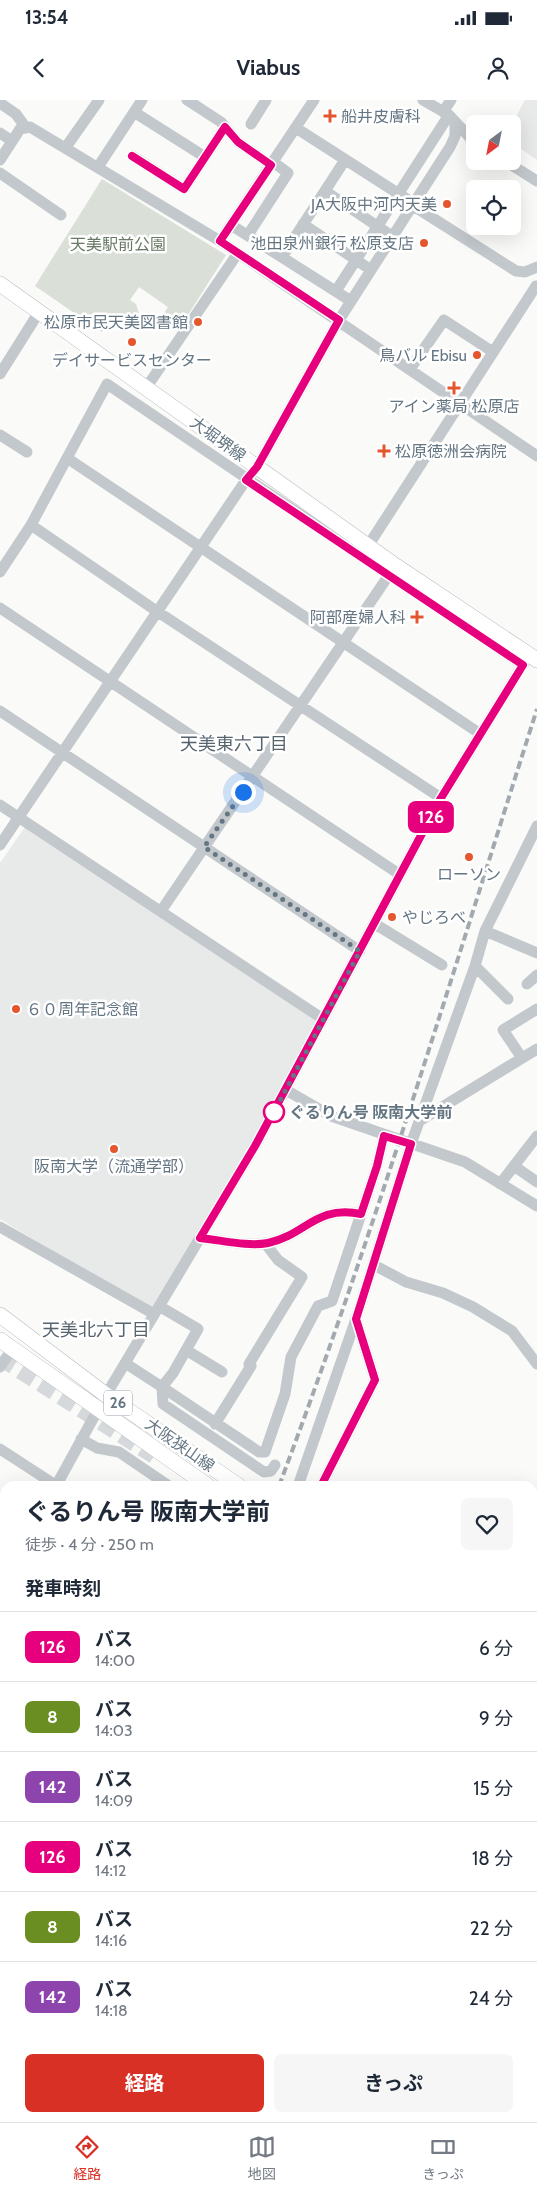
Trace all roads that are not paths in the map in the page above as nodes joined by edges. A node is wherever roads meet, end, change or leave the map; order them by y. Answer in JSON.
{"nodes":[{"id":1,"x":99,"y":100,"type":"edge"},
{"id":2,"x":142,"y":100,"type":"edge"},
{"id":3,"x":187,"y":100,"type":"edge"},
{"id":4,"x":266,"y":100,"type":"edge"},
{"id":5,"x":314,"y":100,"type":"edge"},
{"id":6,"x":423,"y":100,"type":"edge"},
{"id":7,"x":451,"y":100,"type":"edge"},
{"id":8,"x":0,"y":103,"type":"edge"},
{"id":9,"x":134,"y":112,"type":"junction"},
{"id":10,"x":449,"y":117,"type":"junction"},
{"id":11,"x":251,"y":124,"type":"dead end"},
{"id":12,"x":225,"y":127,"type":"junction"},
{"id":13,"x":26,"y":128,"type":"junction"},
{"id":14,"x":296,"y":128,"type":"junction"},
{"id":15,"x":0,"y":133,"type":"edge"},
{"id":16,"x":466,"y":134,"type":"edge"},
{"id":17,"x":12,"y":141,"type":"junction"},
{"id":18,"x":466,"y":141,"type":"edge"},
{"id":19,"x":66,"y":147,"type":"junction"},
{"id":20,"x":450,"y":147,"type":"junction"},
{"id":21,"x":132,"y":156,"type":"dead end"},
{"id":22,"x":205,"y":157,"type":"junction"},
{"id":23,"x":0,"y":160,"type":"edge"},
{"id":24,"x":345,"y":160,"type":"junction"},
{"id":25,"x":272,"y":164,"type":"junction"},
{"id":26,"x":98,"y":167,"type":"junction"},
{"id":27,"x":519,"y":170,"type":"edge"},
{"id":28,"x":0,"y":173,"type":"edge"},
{"id":29,"x":537,"y":181,"type":"edge"},
{"id":30,"x":325,"y":191,"type":"junction"},
{"id":31,"x":398,"y":194,"type":"junction"},
{"id":32,"x":412,"y":204,"type":"junction"},
{"id":33,"x":61,"y":215,"type":"dead end"},
{"id":34,"x":303,"y":224,"type":"junction"},
{"id":35,"x":232,"y":225,"type":"junction"},
{"id":36,"x":377,"y":226,"type":"junction"},
{"id":37,"x":248,"y":235,"type":"junction"},
{"id":38,"x":392,"y":236,"type":"junction"},
{"id":39,"x":220,"y":241,"type":"junction"},
{"id":40,"x":238,"y":253,"type":"junction"},
{"id":41,"x":282,"y":257,"type":"junction"},
{"id":42,"x":356,"y":260,"type":"junction"},
{"id":43,"x":537,"y":267,"type":"edge"},
{"id":44,"x":371,"y":270,"type":"junction"},
{"id":45,"x":0,"y":284,"type":"edge"},
{"id":46,"x":536,"y":286,"type":"dead end"},
{"id":47,"x":336,"y":291,"type":"junction"},
{"id":48,"x":351,"y":301,"type":"junction"},
{"id":49,"x":39,"y":312,"type":"junction"},
{"id":50,"x":339,"y":320,"type":"junction"},
{"id":51,"x":493,"y":352,"type":"junction"},
{"id":52,"x":410,"y":369,"type":"junction"},
{"id":53,"x":0,"y":374,"type":"edge"},
{"id":54,"x":146,"y":388,"type":"junction"},
{"id":55,"x":460,"y":403,"type":"junction"},
{"id":56,"x":0,"y":435,"type":"edge"},
{"id":57,"x":28,"y":452,"type":"dead end"},
{"id":58,"x":537,"y":456,"type":"edge"},
{"id":59,"x":67,"y":458,"type":"junction"},
{"id":60,"x":257,"y":467,"type":"junction"},
{"id":61,"x":246,"y":480,"type":"junction"},
{"id":62,"x":31,"y":525,"type":"junction"},
{"id":63,"x":201,"y":546,"type":"junction"},
{"id":64,"x":368,"y":546,"type":"junction"},
{"id":65,"x":392,"y":570,"type":"junction"},
{"id":66,"x":0,"y":572,"type":"edge"},
{"id":67,"x":0,"y":608,"type":"edge"},
{"id":68,"x":158,"y":612,"type":"junction"},
{"id":69,"x":344,"y":642,"type":"junction"},
{"id":70,"x":530,"y":660,"type":"edge"},
{"id":71,"x":110,"y":683,"type":"junction"},
{"id":72,"x":301,"y":706,"type":"junction"},
{"id":73,"x":0,"y":711,"type":"edge"},
{"id":74,"x":479,"y":733,"type":"junction"},
{"id":75,"x":63,"y":753,"type":"junction"},
{"id":76,"x":253,"y":778,"type":"junction"},
{"id":77,"x":441,"y":798,"type":"junction"},
{"id":78,"x":0,"y":804,"type":"edge"},
{"id":79,"x":19,"y":817,"type":"junction"},
{"id":80,"x":537,"y":826,"type":"edge"},
{"id":81,"x":0,"y":845,"type":"edge"},
{"id":82,"x":204,"y":847,"type":"junction"},
{"id":83,"x":399,"y":874,"type":"junction"},
{"id":84,"x":161,"y":911,"type":"junction"},
{"id":85,"x":375,"y":924,"type":"junction"},
{"id":86,"x":485,"y":931,"type":"junction"},
{"id":87,"x":360,"y":951,"type":"junction"},
{"id":88,"x":537,"y":953,"type":"edge"},
{"id":89,"x":442,"y":966,"type":"dead end"},
{"id":90,"x":475,"y":966,"type":"junction"},
{"id":91,"x":537,"y":975,"type":"edge"},
{"id":92,"x":528,"y":984,"type":"dead end"},
{"id":93,"x":508,"y":1000,"type":"dead end"},
{"id":94,"x":537,"y":1009,"type":"edge"},
{"id":95,"x":323,"y":1019,"type":"junction"},
{"id":96,"x":537,"y":1049,"type":"edge"},
{"id":97,"x":522,"y":1058,"type":"junction"},
{"id":98,"x":286,"y":1090,"type":"junction"},
{"id":99,"x":421,"y":1120,"type":"junction"},
{"id":100,"x":384,"y":1136,"type":"junction"},
{"id":101,"x":537,"y":1136,"type":"edge"},
{"id":102,"x":411,"y":1144,"type":"junction"},
{"id":103,"x":514,"y":1166,"type":"junction"},
{"id":104,"x":537,"y":1182,"type":"edge"},
{"id":105,"x":500,"y":1184,"type":"junction"},
{"id":106,"x":537,"y":1206,"type":"edge"},
{"id":107,"x":361,"y":1214,"type":"junction"},
{"id":108,"x":0,"y":1227,"type":"edge"},
{"id":109,"x":200,"y":1238,"type":"junction"},
{"id":110,"x":265,"y":1243,"type":"junction"},
{"id":111,"x":374,"y":1265,"type":"junction"},
{"id":112,"x":157,"y":1310,"type":"junction"},
{"id":113,"x":0,"y":1315,"type":"edge"},
{"id":114,"x":356,"y":1319,"type":"junction"},
{"id":115,"x":6,"y":1345,"type":"edge"},
{"id":116,"x":186,"y":1350,"type":"junction"},
{"id":117,"x":125,"y":1364,"type":"junction"},
{"id":118,"x":537,"y":1364,"type":"edge"},
{"id":119,"x":0,"y":1367,"type":"edge"},
{"id":120,"x":222,"y":1372,"type":"dead end"},
{"id":121,"x":162,"y":1387,"type":"junction"},
{"id":122,"x":106,"y":1395,"type":"junction"},
{"id":123,"x":98,"y":1410,"type":"junction"},
{"id":124,"x":215,"y":1424,"type":"junction"},
{"id":125,"x":81,"y":1439,"type":"junction"},
{"id":126,"x":0,"y":1449,"type":"edge"},
{"id":127,"x":275,"y":1465,"type":"dead end"},
{"id":128,"x":48,"y":1481,"type":"edge"},
{"id":129,"x":59,"y":1481,"type":"edge"},
{"id":130,"x":162,"y":1481,"type":"edge"},
{"id":131,"x":201,"y":1481,"type":"edge"},
{"id":132,"x":232,"y":1481,"type":"edge"},
{"id":133,"x":300,"y":1481,"type":"edge"},
{"id":134,"x":324,"y":1481,"type":"edge"}],
"edges":[{"from":1,"to":19,"type":"street"},
{"from":2,"to":9,"type":"street"},
{"from":3,"to":12,"type":"street"},
{"from":4,"to":11,"type":"street"},
{"from":5,"to":14,"type":"street"},
{"from":6,"to":10,"type":"street"},
{"from":7,"to":10,"type":"street"},
{"from":8,"to":13,"type":"street"},
{"from":9,"to":22,"type":"street"},
{"from":9,"to":26,"type":"street"},
{"from":10,"to":16,"type":"street"},
{"from":10,"to":20,"type":"street"},
{"from":10,"to":31,"type":"street"},
{"from":12,"to":22,"type":"street"},
{"from":12,"to":25,"type":"street"},
{"from":13,"to":17,"type":"street"},
{"from":13,"to":19,"type":"street"},
{"from":14,"to":24,"type":"street"},
{"from":14,"to":25,"type":"street"},
{"from":15,"to":17,"type":"street"},
{"from":17,"to":23,"type":"street"},
{"from":18,"to":20,"type":"street"},
{"from":19,"to":26,"type":"street"},
{"from":20,"to":32,"type":"street"},
{"from":21,"to":22,"type":"street"},
{"from":24,"to":30,"type":"street"},
{"from":24,"to":31,"type":"street"},
{"from":25,"to":35,"type":"street"},
{"from":25,"to":37,"type":"street"},
{"from":26,"to":39,"type":"street"},
{"from":27,"to":29,"type":"street"},
{"from":28,"to":33,"type":"street"},
{"from":30,"to":34,"type":"street"},
{"from":30,"to":36,"type":"street"},
{"from":31,"to":32,"type":"street"},
{"from":31,"to":36,"type":"street"},
{"from":32,"to":38,"type":"street"},
{"from":32,"to":43,"type":"street"},
{"from":34,"to":41,"type":"street"},
{"from":34,"to":42,"type":"street"},
{"from":35,"to":37,"type":"street"},
{"from":35,"to":39,"type":"street"},
{"from":36,"to":38,"type":"street"},
{"from":36,"to":42,"type":"street"},
{"from":37,"to":41,"type":"street"},
{"from":38,"to":44,"type":"street"},
{"from":39,"to":40,"type":"street"},
{"from":40,"to":50,"type":"street"},
{"from":40,"to":54,"type":"street"},
{"from":41,"to":47,"type":"street"},
{"from":42,"to":44,"type":"street"},
{"from":42,"to":47,"type":"street"},
{"from":44,"to":48,"type":"street"},
{"from":45,"to":49,"type":"main road","name":"大堀堺線"},
{"from":46,"to":51,"type":"street"},
{"from":47,"to":48,"type":"street"},
{"from":48,"to":50,"type":"street"},
{"from":49,"to":53,"type":"street"},
{"from":49,"to":54,"type":"main road","name":"大堀堺線"},
{"from":50,"to":52,"type":"street"},
{"from":50,"to":60,"type":"street"},
{"from":51,"to":52,"type":"street"},
{"from":51,"to":55,"type":"street"},
{"from":52,"to":55,"type":"street"},
{"from":54,"to":60,"type":"main road","name":"大堀堺線"},
{"from":55,"to":58,"type":"street"},
{"from":55,"to":64,"type":"street"},
{"from":56,"to":57,"type":"street"},
{"from":59,"to":61,"type":"street"},
{"from":59,"to":62,"type":"street"},
{"from":59,"to":63,"type":"street"},
{"from":60,"to":61,"type":"street"},
{"from":60,"to":64,"type":"main road","name":"大堀堺線"},
{"from":61,"to":63,"type":"street"},
{"from":61,"to":65,"type":"street"},
{"from":62,"to":66,"type":"street"},
{"from":62,"to":68,"type":"street"},
{"from":63,"to":68,"type":"street"},
{"from":63,"to":69,"type":"street"},
{"from":64,"to":65,"type":"main road","name":"大堀堺線"},
{"from":65,"to":69,"type":"street"},
{"from":65,"to":70,"type":"main road","name":"大堀堺線"},
{"from":67,"to":71,"type":"street"},
{"from":68,"to":71,"type":"street"},
{"from":68,"to":72,"type":"street"},
{"from":69,"to":72,"type":"street"},
{"from":69,"to":74,"type":"street"},
{"from":70,"to":74,"type":"street"},
{"from":71,"to":75,"type":"street"},
{"from":71,"to":76,"type":"street"},
{"from":72,"to":76,"type":"street"},
{"from":72,"to":77,"type":"street"},
{"from":73,"to":75,"type":"street"},
{"from":74,"to":77,"type":"street"},
{"from":75,"to":79,"type":"street"},
{"from":75,"to":82,"type":"street"},
{"from":76,"to":82,"type":"street"},
{"from":76,"to":83,"type":"street"},
{"from":77,"to":83,"type":"street"},
{"from":78,"to":79,"type":"street"},
{"from":79,"to":81,"type":"street"},
{"from":79,"to":84,"type":"street"},
{"from":80,"to":86,"type":"street"},
{"from":82,"to":84,"type":"street"},
{"from":82,"to":87,"type":"street"},
{"from":83,"to":85,"type":"street"},
{"from":84,"to":95,"type":"street"},
{"from":85,"to":87,"type":"street"},
{"from":85,"to":89,"type":"street"},
{"from":86,"to":88,"type":"street"},
{"from":86,"to":90,"type":"street"},
{"from":87,"to":95,"type":"street"},
{"from":90,"to":93,"type":"street"},
{"from":90,"to":99,"type":"street"},
{"from":91,"to":92,"type":"street"},
{"from":94,"to":97,"type":"street"},
{"from":95,"to":98,"type":"street"},
{"from":96,"to":97,"type":"street"},
{"from":97,"to":99,"type":"street"},
{"from":98,"to":100,"type":"street"},
{"from":98,"to":109,"type":"street"},
{"from":99,"to":102,"type":"street"},
{"from":100,"to":102,"type":"street"},
{"from":100,"to":107,"type":"street"},
{"from":101,"to":103,"type":"street"},
{"from":102,"to":105,"type":"street"},
{"from":102,"to":111,"type":"street"},
{"from":103,"to":104,"type":"street"},
{"from":103,"to":105,"type":"street"},
{"from":105,"to":106,"type":"street"},
{"from":107,"to":110,"type":"street"},
{"from":107,"to":124,"type":"street"},
{"from":108,"to":112,"type":"street"},
{"from":109,"to":110,"type":"street"},
{"from":109,"to":112,"type":"street"},
{"from":110,"to":124,"type":"street"},
{"from":111,"to":114,"type":"street"},
{"from":111,"to":118,"type":"street"},
{"from":112,"to":116,"type":"street"},
{"from":112,"to":117,"type":"street"},
{"from":113,"to":122,"type":"main road","name":"大阪狭山線","number":"26"},
{"from":114,"to":133,"type":"street"},
{"from":114,"to":134,"type":"street"},
{"from":115,"to":119,"type":"street"},
{"from":115,"to":123,"type":"main road","name":"大阪狭山線","number":"26"},
{"from":116,"to":120,"type":"street"},
{"from":116,"to":121,"type":"street"},
{"from":117,"to":121,"type":"street"},
{"from":117,"to":122,"type":"street"},
{"from":121,"to":124,"type":"street"},
{"from":121,"to":127,"type":"street"},
{"from":122,"to":123,"type":"street"},
{"from":122,"to":132,"type":"main road","name":"大阪狭山線","number":"26"},
{"from":123,"to":125,"type":"street"},
{"from":123,"to":131,"type":"main road","name":"大阪狭山線","number":"26"},
{"from":125,"to":129,"type":"street"},
{"from":125,"to":130,"type":"street"},
{"from":126,"to":128,"type":"street"}]}
